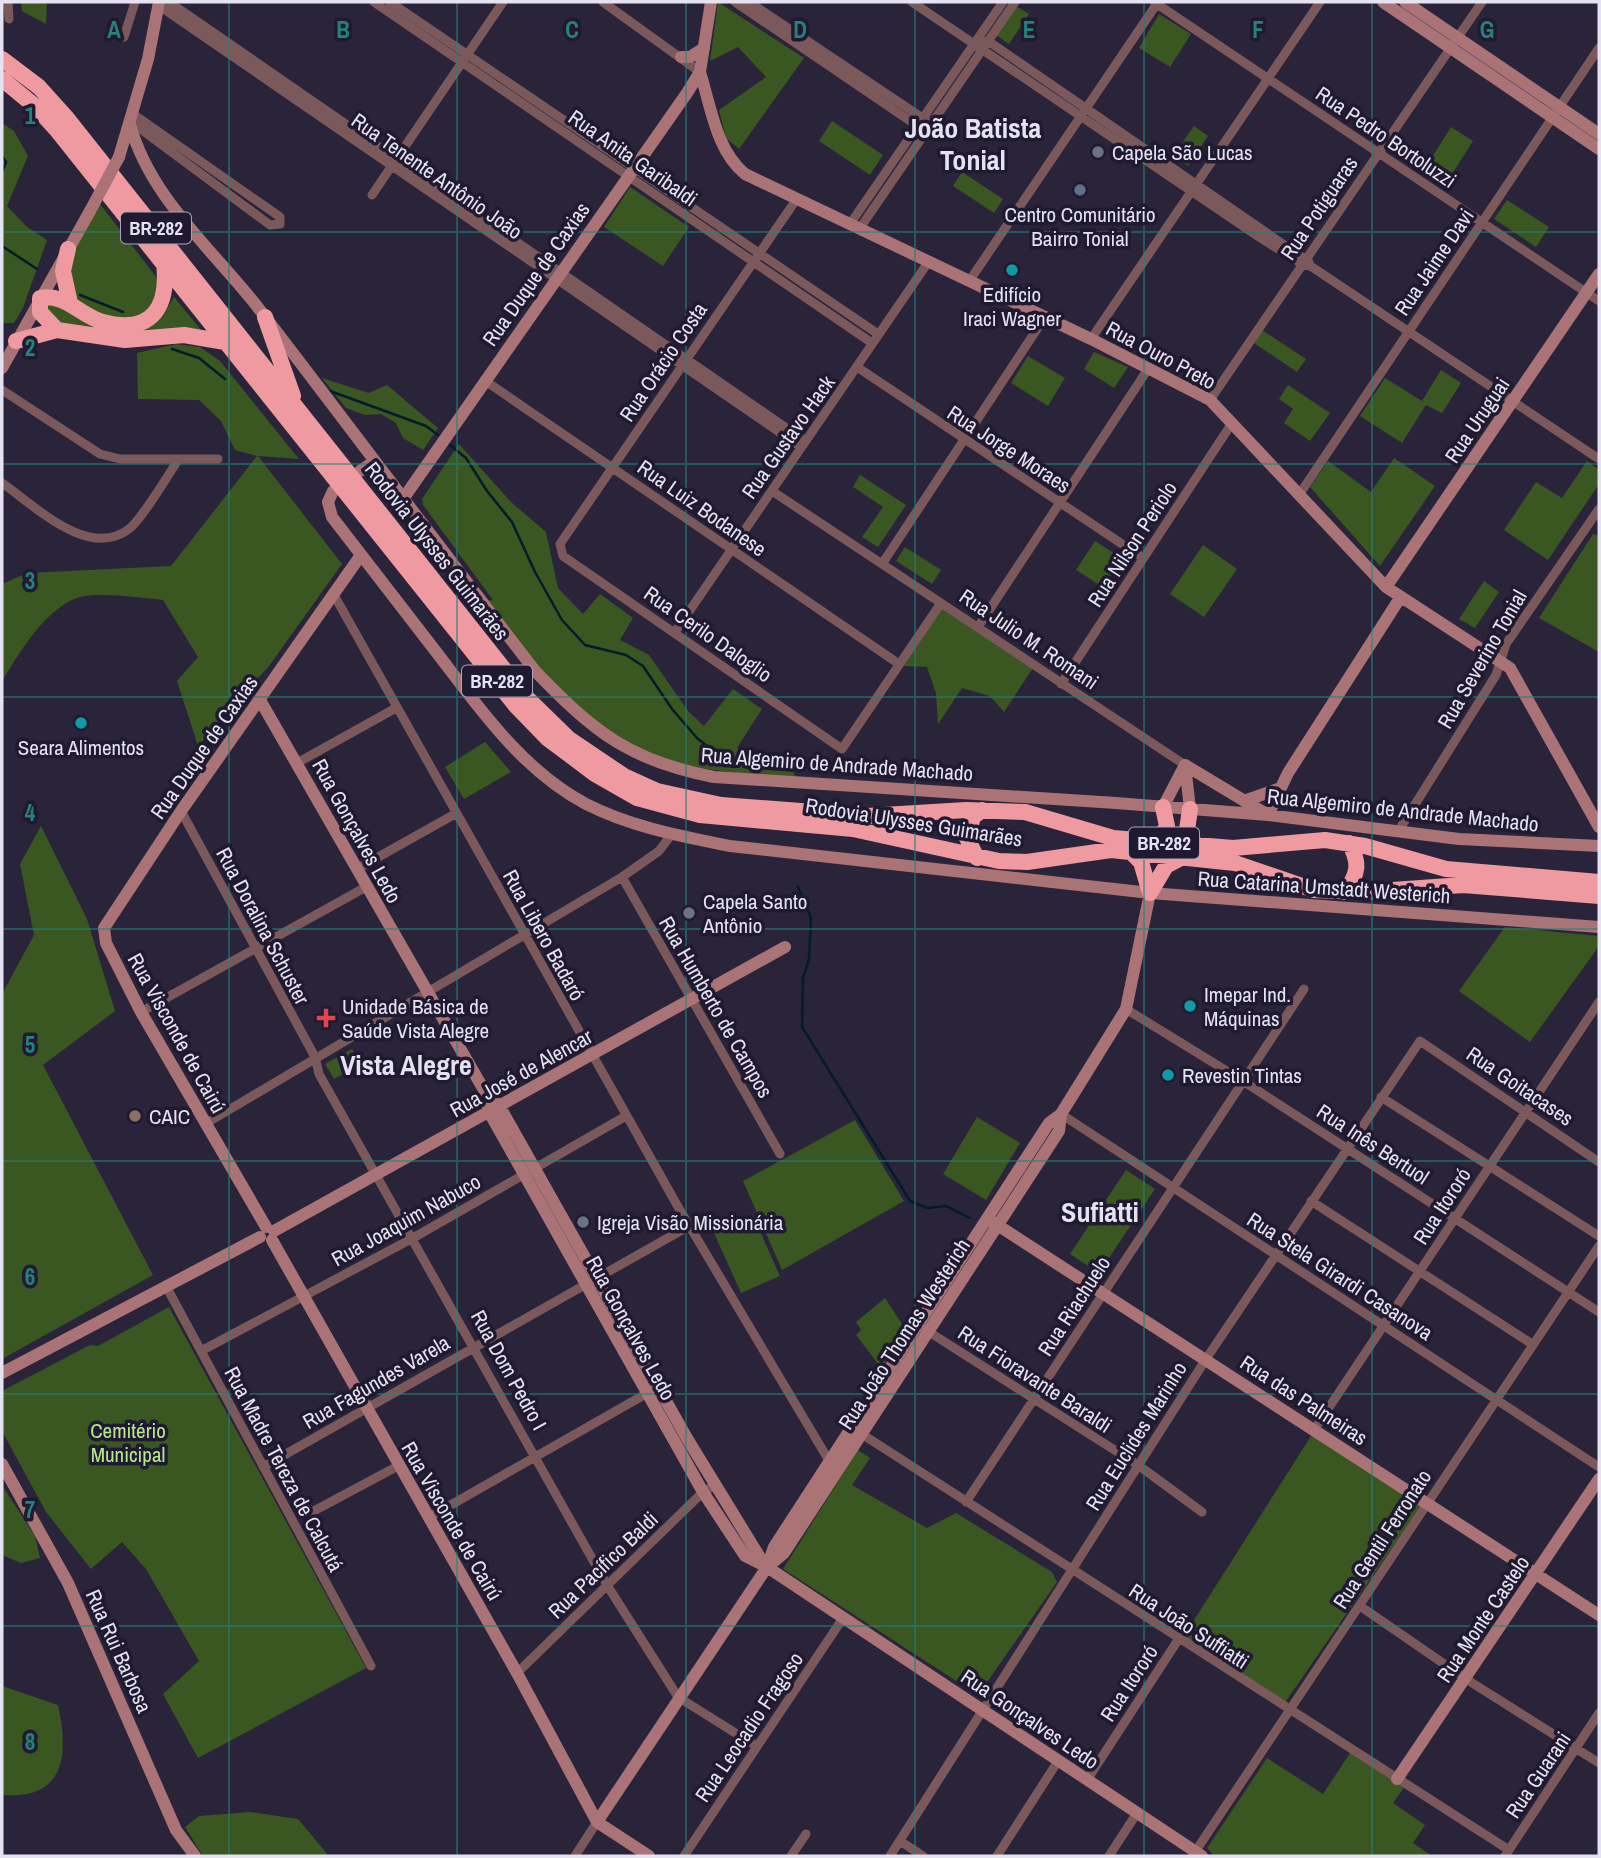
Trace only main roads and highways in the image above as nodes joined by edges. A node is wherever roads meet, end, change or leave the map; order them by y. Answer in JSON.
{"nodes":[{"id":1,"x":2,"y":59,"type":"edge"},
{"id":2,"x":2,"y":79,"type":"edge"},
{"id":3,"x":68,"y":249,"type":"road end"},
{"id":4,"x":164,"y":263,"type":"junction"},
{"id":5,"x":71,"y":303,"type":"junction"},
{"id":6,"x":265,"y":317,"type":"road end"},
{"id":7,"x":57,"y":330,"type":"junction"},
{"id":8,"x":16,"y":341,"type":"road end"},
{"id":9,"x":225,"y":342,"type":"junction"},
{"id":10,"x":298,"y":408,"type":"junction"},
{"id":11,"x":1163,"y":807,"type":"road end"},
{"id":12,"x":1190,"y":809,"type":"road end"},
{"id":13,"x":982,"y":810,"type":"junction"},
{"id":14,"x":1158,"y":842,"type":"junction"},
{"id":15,"x":1349,"y":843,"type":"junction"},
{"id":16,"x":1196,"y":846,"type":"junction"},
{"id":17,"x":1131,"y":852,"type":"junction"},
{"id":18,"x":977,"y":858,"type":"junction"},
{"id":19,"x":1181,"y":858,"type":"junction"},
{"id":20,"x":1599,"y":881,"type":"edge"},
{"id":21,"x":1344,"y":892,"type":"junction"},
{"id":22,"x":1599,"y":896,"type":"edge"}],
"edges":[{"from":1,"to":10,"type":"highway","name":"Rodovia Ulysses Guimarães","number":"BR-282"},
{"from":2,"to":4,"type":"highway","name":"Rodovia Ulysses Guimarães","number":"BR-282"},
{"from":3,"to":5,"type":"highway"},
{"from":4,"to":5,"type":"highway"},
{"from":4,"to":9,"type":"highway","name":"Rodovia Ulysses Guimarães","number":"BR-282"},
{"from":5,"to":7,"type":"highway"},
{"from":6,"to":10,"type":"highway"},
{"from":7,"to":8,"type":"highway"},
{"from":7,"to":9,"type":"highway"},
{"from":9,"to":18,"type":"highway","name":"Rodovia Ulysses Guimarães","number":"BR-282"},
{"from":10,"to":13,"type":"highway","name":"Rodovia Ulysses Guimarães","number":"BR-282"},
{"from":11,"to":14,"type":"highway"},
{"from":12,"to":16,"type":"highway"},
{"from":13,"to":14,"type":"highway","name":"Rodovia Ulysses Guimarães","number":"BR-282"},
{"from":13,"to":18,"type":"highway"},
{"from":14,"to":16,"type":"highway","name":"Rodovia Ulysses Guimarães","number":"BR-282"},
{"from":15,"to":16,"type":"highway","name":"Rodovia Ulysses Guimarães","number":"BR-282"},
{"from":15,"to":20,"type":"highway","name":"Rodovia Ulysses Guimarães","number":"BR-282"},
{"from":15,"to":21,"type":"highway"},
{"from":17,"to":18,"type":"highway","name":"Rodovia Ulysses Guimarães","number":"BR-282"},
{"from":17,"to":19,"type":"highway","name":"Rodovia Ulysses Guimarães","number":"BR-282"},
{"from":17,"to":19,"type":"highway"},
{"from":19,"to":21,"type":"highway","name":"Rodovia Ulysses Guimarães","number":"BR-282"},
{"from":21,"to":22,"type":"highway","name":"Rodovia Ulysses Guimarães","number":"BR-282"}]}
